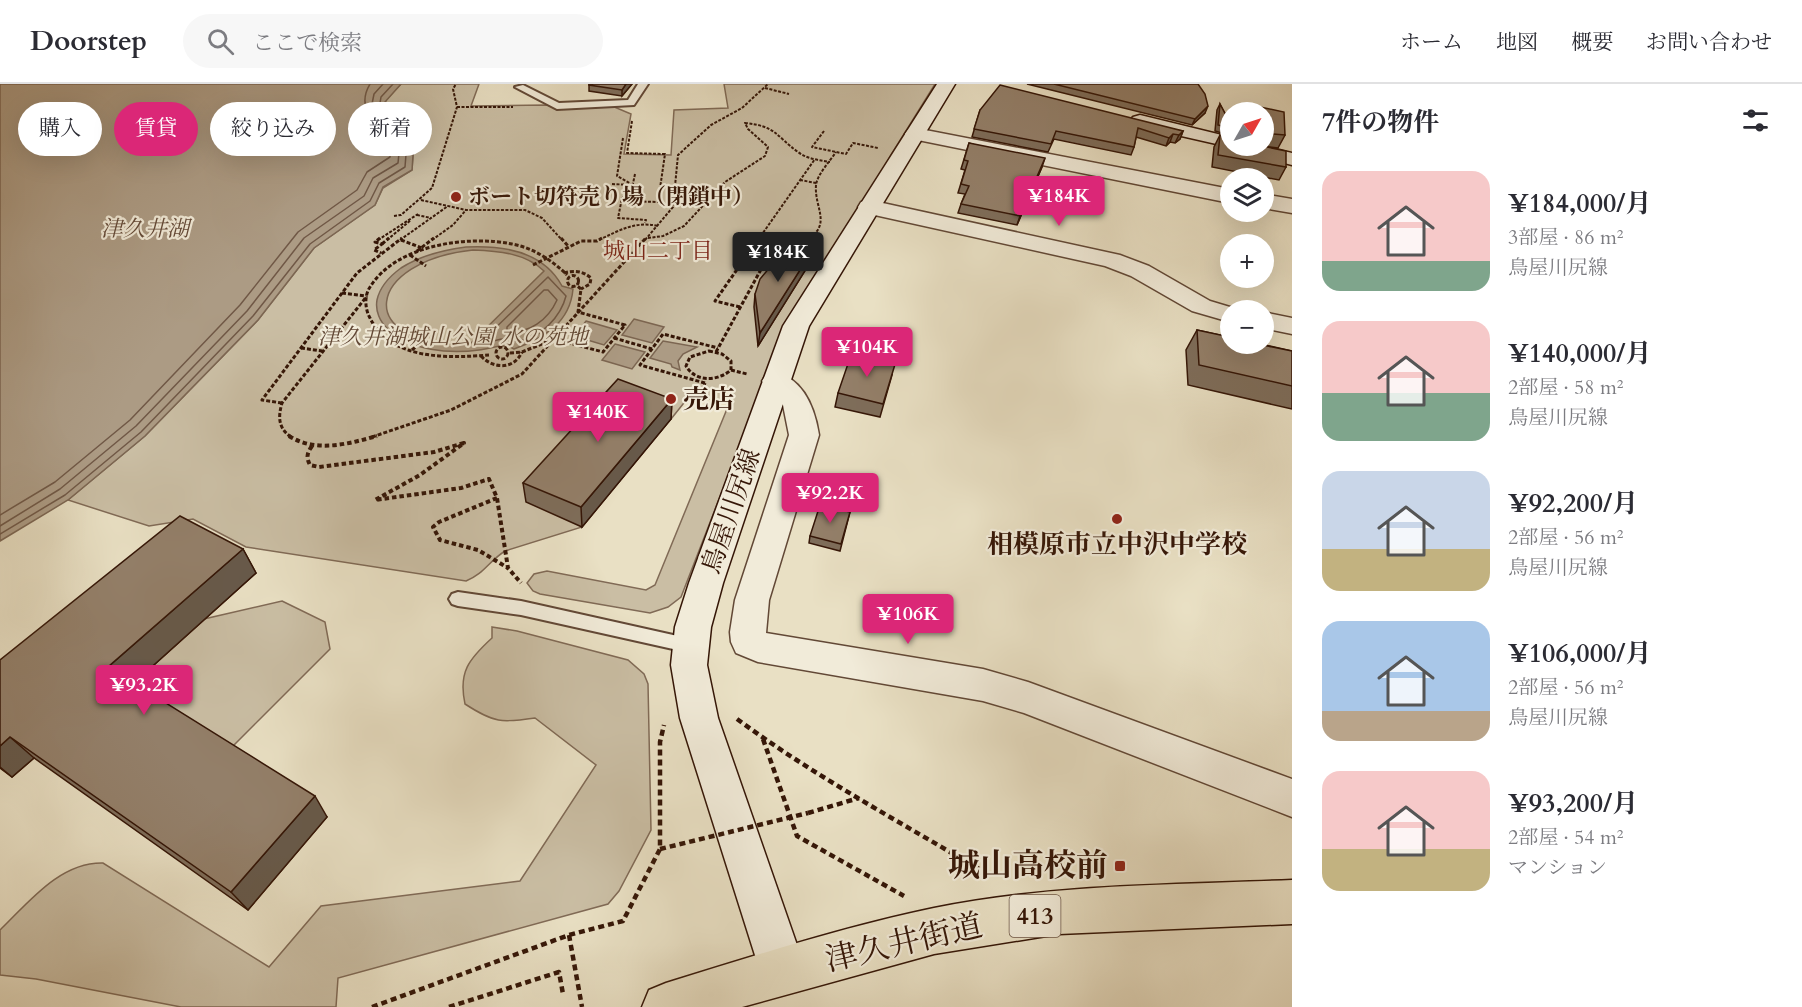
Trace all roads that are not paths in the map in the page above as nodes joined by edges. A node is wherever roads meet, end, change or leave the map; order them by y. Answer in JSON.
{"nodes":[{"id":1,"x":643,"y":84,"type":"edge"},
{"id":2,"x":946,"y":84,"type":"edge"},
{"id":3,"x":520,"y":87,"type":"dead end"},
{"id":4,"x":1119,"y":115,"type":"edge"},
{"id":5,"x":915,"y":134,"type":"junction"},
{"id":6,"x":1220,"y":140,"type":"edge"},
{"id":7,"x":1274,"y":155,"type":"edge"},
{"id":8,"x":1292,"y":159,"type":"edge"},
{"id":9,"x":1220,"y":194,"type":"edge"},
{"id":10,"x":1274,"y":203,"type":"edge"},
{"id":11,"x":1292,"y":206,"type":"edge"},
{"id":12,"x":869,"y":207,"type":"junction"},
{"id":13,"x":1220,"y":311,"type":"edge"},
{"id":14,"x":1274,"y":322,"type":"edge"},
{"id":15,"x":1292,"y":326,"type":"edge"},
{"id":16,"x":776,"y":381,"type":"junction"},
{"id":17,"x":458,"y":599,"type":"dead end"},
{"id":18,"x":691,"y":646,"type":"junction"},
{"id":19,"x":1292,"y":798,"type":"edge"},
{"id":20,"x":1292,"y":902,"type":"edge"},
{"id":21,"x":783,"y":971,"type":"junction"},
{"id":22,"x":666,"y":1007,"type":"edge"}],
"edges":[{"from":1,"to":3,"type":"lane"},
{"from":2,"to":5,"type":"street","name":"鳥屋川尻線"},
{"from":4,"to":6,"type":"street"},
{"from":5,"to":9,"type":"street"},
{"from":5,"to":12,"type":"street","name":"鳥屋川尻線"},
{"from":7,"to":8,"type":"street"},
{"from":10,"to":11,"type":"street"},
{"from":12,"to":13,"type":"street"},
{"from":12,"to":16,"type":"street","name":"鳥屋川尻線"},
{"from":14,"to":15,"type":"street"},
{"from":16,"to":18,"type":"street","name":"鳥屋川尻線"},
{"from":16,"to":19,"type":"street"},
{"from":17,"to":18,"type":"lane"},
{"from":18,"to":21,"type":"street","name":"鳥屋川尻線"},
{"from":20,"to":21,"type":"highway","name":"津久井街道","number":"413"},
{"from":21,"to":22,"type":"highway","name":"津久井街道","number":"413"}]}
